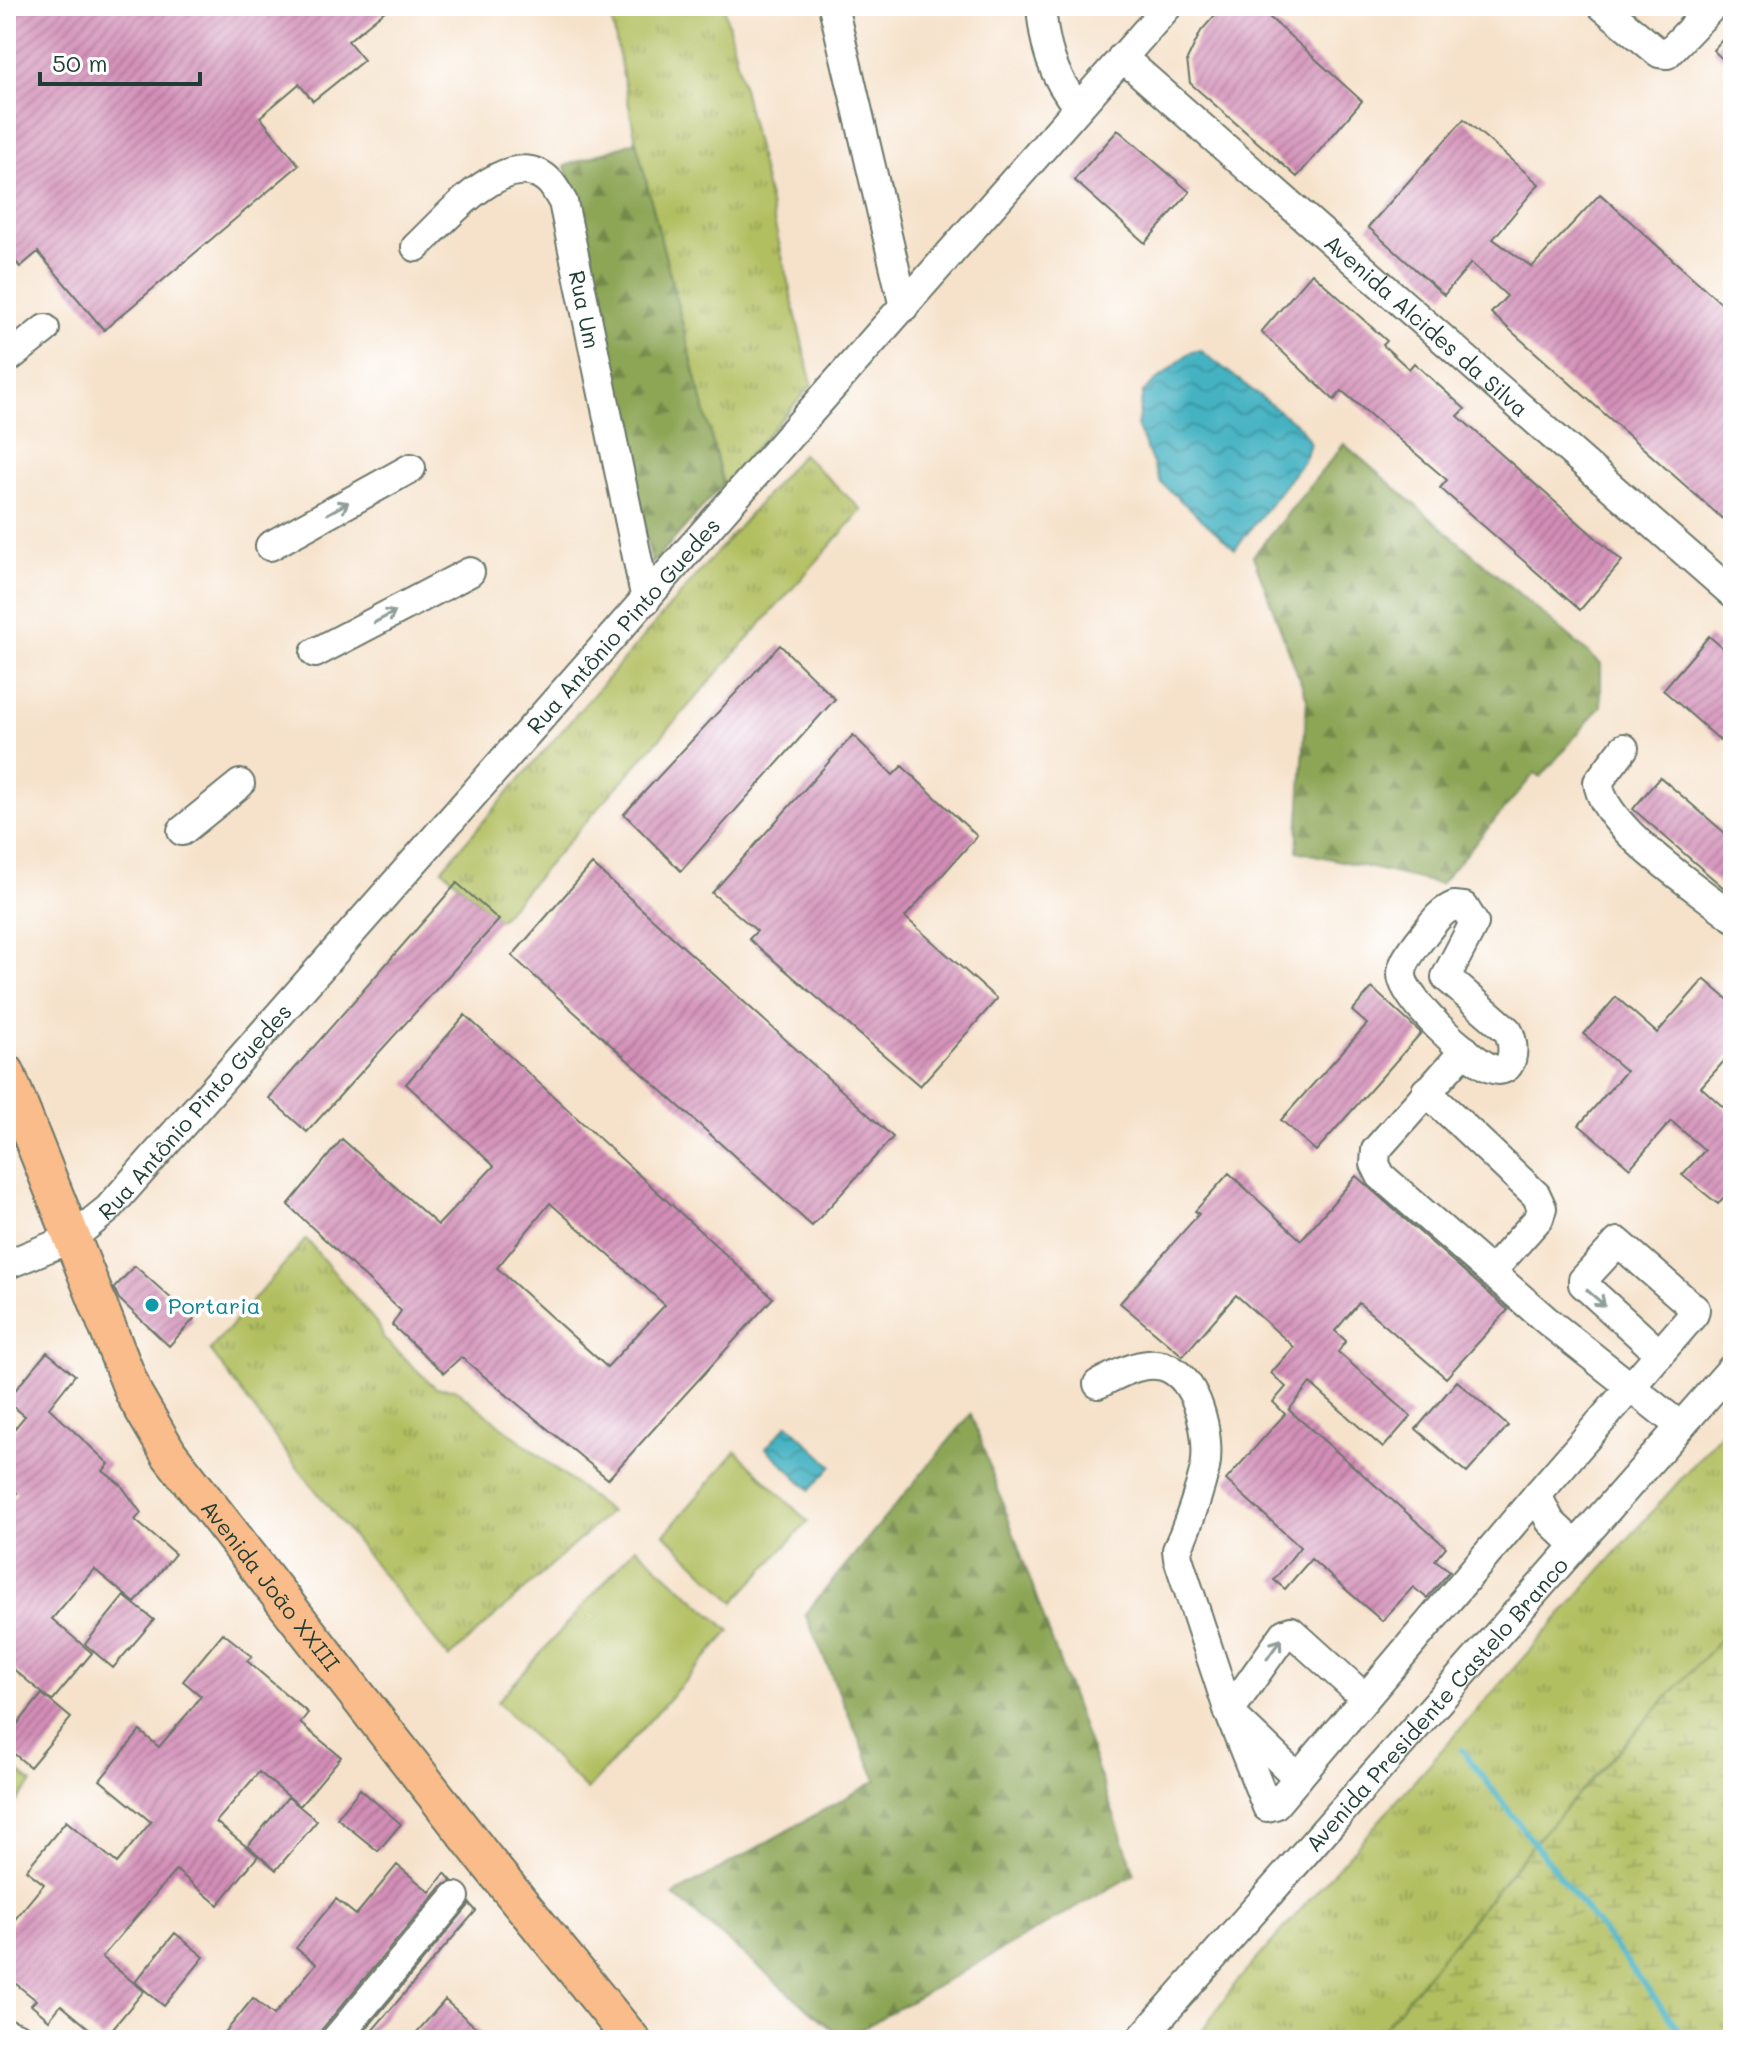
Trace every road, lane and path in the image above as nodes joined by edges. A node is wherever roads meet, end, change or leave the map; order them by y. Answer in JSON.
{"nodes":[{"id":1,"x":833,"y":6,"type":"edge"},
{"id":2,"x":1041,"y":6,"type":"edge"},
{"id":3,"x":1168,"y":6,"type":"edge"},
{"id":4,"x":1602,"y":6,"type":"edge"},
{"id":5,"x":1713,"y":6,"type":"edge"},
{"id":6,"x":1122,"y":57,"type":"junction"},
{"id":7,"x":1078,"y":107,"type":"junction"},
{"id":8,"x":416,"y":247,"type":"dead end"},
{"id":9,"x":904,"y":307,"type":"junction"},
{"id":10,"x":45,"y":329,"type":"dead end"},
{"id":11,"x":6,"y":360,"type":"edge"},
{"id":12,"x":411,"y":468,"type":"dead end"},
{"id":13,"x":270,"y":546,"type":"dead end"},
{"id":14,"x":470,"y":572,"type":"dead end"},
{"id":15,"x":1733,"y":594,"type":"edge"},
{"id":16,"x":646,"y":600,"type":"junction"},
{"id":17,"x":315,"y":653,"type":"dead end"},
{"id":18,"x":1624,"y":748,"type":"dead end"},
{"id":19,"x":240,"y":784,"type":"dead end"},
{"id":20,"x":182,"y":831,"type":"dead end"},
{"id":21,"x":1733,"y":917,"type":"edge"},
{"id":22,"x":1465,"y":1050,"type":"junction"},
{"id":23,"x":6,"y":1072,"type":"edge"},
{"id":24,"x":1426,"y":1091,"type":"junction"},
{"id":25,"x":72,"y":1238,"type":"junction"},
{"id":26,"x":6,"y":1265,"type":"edge"},
{"id":27,"x":1491,"y":1272,"type":"junction"},
{"id":28,"x":1660,"y":1354,"type":"dead end"},
{"id":29,"x":1733,"y":1367,"type":"edge"},
{"id":30,"x":1098,"y":1384,"type":"dead end"},
{"id":31,"x":1631,"y":1387,"type":"junction"},
{"id":32,"x":1680,"y":1426,"type":"junction"},
{"id":33,"x":1537,"y":1495,"type":"junction"},
{"id":34,"x":1574,"y":1544,"type":"junction"},
{"id":35,"x":1365,"y":1698,"type":"junction"},
{"id":36,"x":1229,"y":1712,"type":"junction"},
{"id":37,"x":1298,"y":1778,"type":"junction"},
{"id":38,"x":455,"y":1897,"type":"dead end"},
{"id":39,"x":6,"y":2033,"type":"edge"},
{"id":40,"x":23,"y":2040,"type":"edge"},
{"id":41,"x":335,"y":2040,"type":"edge"},
{"id":42,"x":632,"y":2040,"type":"edge"},
{"id":43,"x":1140,"y":2040,"type":"edge"}],
"edges":[{"from":1,"to":9,"type":"street"},
{"from":2,"to":7,"type":"street"},
{"from":3,"to":6,"type":"street","name":"Rua Antônio Pinto Guedes"},
{"from":4,"to":5,"type":"street"},
{"from":6,"to":7,"type":"street","name":"Rua Antônio Pinto Guedes"},
{"from":6,"to":15,"type":"street","name":"Avenida Alcides da Silva"},
{"from":7,"to":9,"type":"street","name":"Rua Antônio Pinto Guedes"},
{"from":8,"to":16,"type":"street","name":"Rua Um"},
{"from":9,"to":16,"type":"street","name":"Rua Antônio Pinto Guedes"},
{"from":10,"to":11,"type":"street"},
{"from":13,"to":12,"type":"street","one_way":true},
{"from":17,"to":14,"type":"street","one_way":true},
{"from":16,"to":25,"type":"street","name":"Rua Antônio Pinto Guedes"},
{"from":18,"to":21,"type":"street"},
{"from":19,"to":20,"type":"street"},
{"from":22,"to":22,"type":"street"},
{"from":22,"to":24,"type":"street"},
{"from":23,"to":25,"type":"main road","name":"Avenida João XXIII"},
{"from":24,"to":27,"type":"street"},
{"from":24,"to":27,"type":"street"},
{"from":25,"to":26,"type":"street","name":"Rua Antônio Pinto Guedes"},
{"from":25,"to":42,"type":"main road","name":"Avenida João XXIII"},
{"from":27,"to":31,"type":"street"},
{"from":28,"to":31,"type":"street"},
{"from":29,"to":32,"type":"street","name":"Avenida Presidente Castelo Branco"},
{"from":30,"to":36,"type":"street"},
{"from":31,"to":32,"type":"street"},
{"from":31,"to":33,"type":"street"},
{"from":32,"to":34,"type":"street","name":"Avenida Presidente Castelo Branco"},
{"from":33,"to":34,"type":"street"},
{"from":33,"to":35,"type":"street"},
{"from":34,"to":43,"type":"street","name":"Avenida Presidente Castelo Branco"},
{"from":36,"to":35,"type":"street","one_way":true},
{"from":35,"to":37,"type":"street"},
{"from":36,"to":37,"type":"street"},
{"from":36,"to":37,"type":"street"},
{"from":38,"to":41,"type":"street"},
{"from":39,"to":40,"type":"street"}]}
